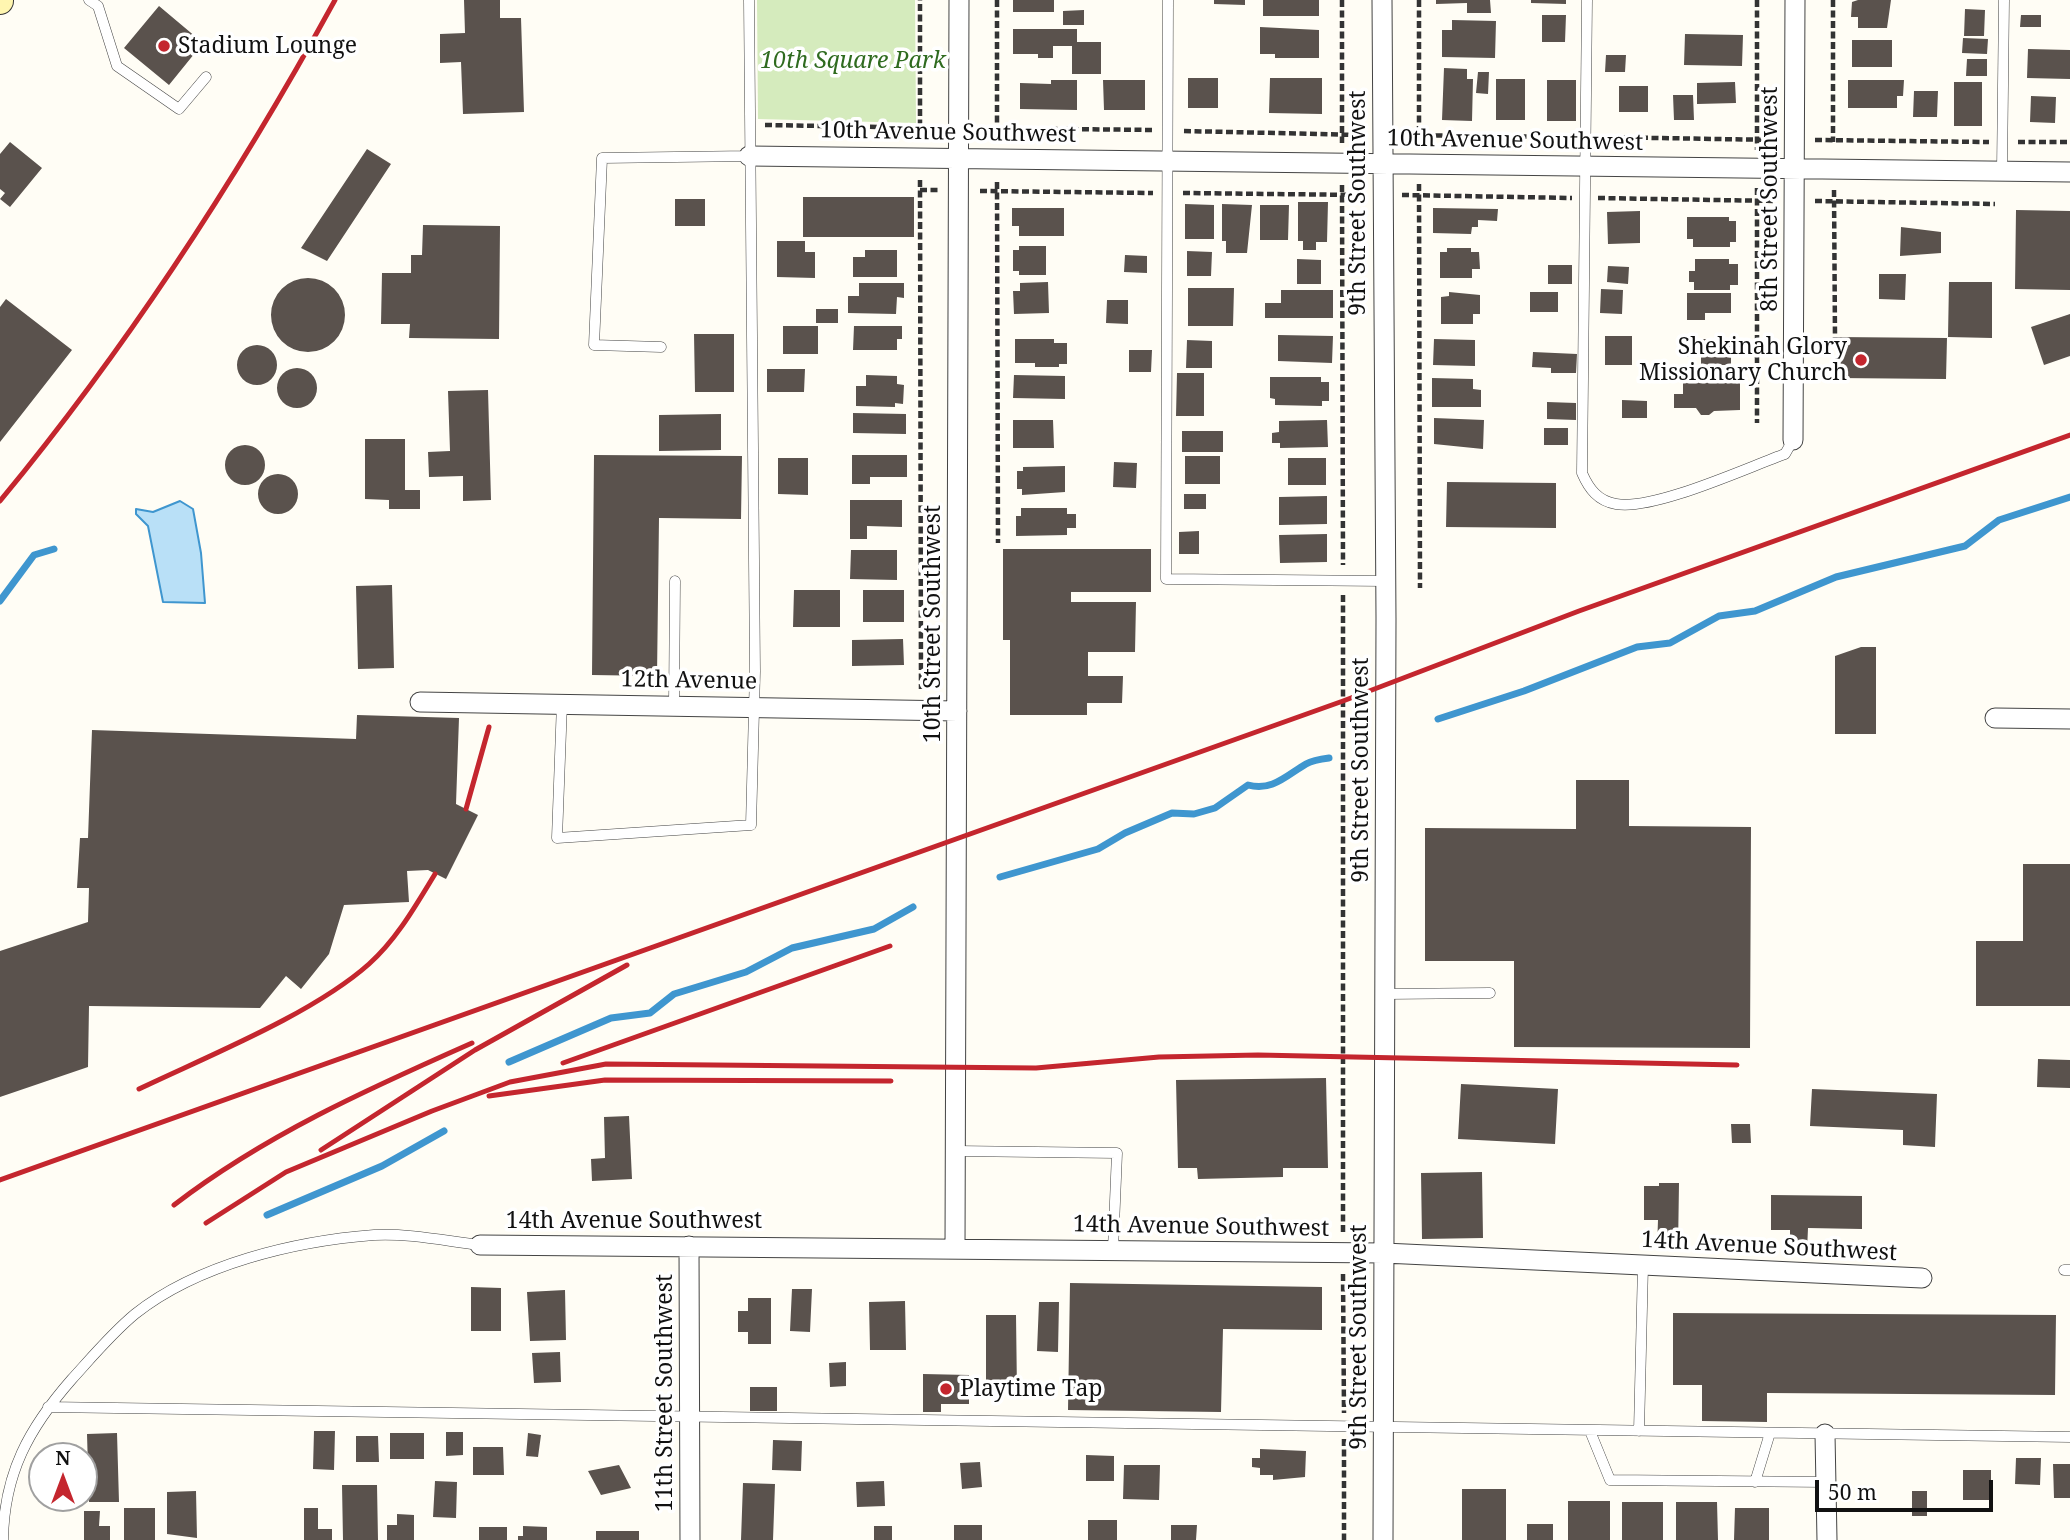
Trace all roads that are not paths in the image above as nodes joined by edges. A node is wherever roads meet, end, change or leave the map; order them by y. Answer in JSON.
{"nodes":[{"id":1,"x":89,"y":0,"type":"edge"},
{"id":2,"x":749,"y":0,"type":"edge"},
{"id":3,"x":959,"y":0,"type":"edge"},
{"id":4,"x":1167,"y":0,"type":"edge"},
{"id":5,"x":1382,"y":0,"type":"edge"},
{"id":6,"x":1587,"y":0,"type":"edge"},
{"id":7,"x":1796,"y":0,"type":"edge"},
{"id":8,"x":2004,"y":0,"type":"edge"},
{"id":9,"x":206,"y":77,"type":"dead end"},
{"id":10,"x":749,"y":156,"type":"junction"},
{"id":11,"x":959,"y":158,"type":"junction"},
{"id":12,"x":1167,"y":161,"type":"junction"},
{"id":13,"x":1382,"y":163,"type":"junction"},
{"id":14,"x":1586,"y":166,"type":"junction"},
{"id":15,"x":1795,"y":169,"type":"junction"},
{"id":16,"x":2003,"y":171,"type":"junction"},
{"id":17,"x":2070,"y":172,"type":"edge"},
{"id":18,"x":661,"y":347,"type":"dead end"},
{"id":19,"x":1793,"y":440,"type":"joint"},
{"id":20,"x":675,"y":581,"type":"dead end"},
{"id":21,"x":1385,"y":581,"type":"junction"},
{"id":22,"x":420,"y":702,"type":"dead end"},
{"id":23,"x":562,"y":703,"type":"junction"},
{"id":24,"x":674,"y":705,"type":"junction"},
{"id":25,"x":755,"y":707,"type":"junction"},
{"id":26,"x":957,"y":711,"type":"junction"},
{"id":27,"x":1995,"y":718,"type":"dead end"},
{"id":28,"x":2070,"y":719,"type":"edge"},
{"id":29,"x":1490,"y":993,"type":"dead end"},
{"id":30,"x":1385,"y":994,"type":"junction"},
{"id":31,"x":956,"y":1151,"type":"junction"},
{"id":32,"x":480,"y":1245,"type":"joint"},
{"id":33,"x":690,"y":1246,"type":"junction"},
{"id":34,"x":955,"y":1248,"type":"junction"},
{"id":35,"x":1114,"y":1250,"type":"junction"},
{"id":36,"x":1384,"y":1253,"type":"junction"},
{"id":37,"x":1643,"y":1265,"type":"junction"},
{"id":38,"x":1922,"y":1278,"type":"dead end"},
{"id":39,"x":48,"y":1407,"type":"junction"},
{"id":40,"x":690,"y":1418,"type":"junction"},
{"id":41,"x":1383,"y":1428,"type":"junction"},
{"id":42,"x":1590,"y":1430,"type":"junction"},
{"id":43,"x":1639,"y":1431,"type":"junction"},
{"id":44,"x":1770,"y":1433,"type":"junction"},
{"id":45,"x":1825,"y":1434,"type":"junction"},
{"id":46,"x":2070,"y":1437,"type":"edge"},
{"id":47,"x":1755,"y":1482,"type":"junction"},
{"id":48,"x":1826,"y":1482,"type":"junction"},
{"id":49,"x":3,"y":1540,"type":"edge"},
{"id":50,"x":690,"y":1540,"type":"edge"},
{"id":51,"x":1382,"y":1540,"type":"edge"},
{"id":52,"x":1827,"y":1540,"type":"edge"}],
"edges":[{"from":1,"to":9,"type":"lane"},
{"from":2,"to":10,"type":"lane"},
{"from":3,"to":11,"type":"street","name":"10th Street Southwest"},
{"from":4,"to":12,"type":"lane"},
{"from":5,"to":13,"type":"street","name":"9th Street Southwest"},
{"from":6,"to":14,"type":"lane"},
{"from":7,"to":15,"type":"street","name":"8th Street Southwest"},
{"from":8,"to":16,"type":"lane"},
{"from":10,"to":11,"type":"street","name":"10th Avenue Southwest"},
{"from":10,"to":18,"type":"lane"},
{"from":10,"to":25,"type":"lane"},
{"from":11,"to":12,"type":"street","name":"10th Avenue Southwest"},
{"from":11,"to":26,"type":"street","name":"10th Street Southwest"},
{"from":12,"to":13,"type":"street","name":"10th Avenue Southwest"},
{"from":12,"to":21,"type":"lane"},
{"from":13,"to":14,"type":"street","name":"10th Avenue Southwest"},
{"from":13,"to":21,"type":"street","name":"9th Street Southwest"},
{"from":14,"to":15,"type":"street","name":"10th Avenue Southwest"},
{"from":14,"to":19,"type":"lane"},
{"from":15,"to":16,"type":"street","name":"10th Avenue Southwest"},
{"from":15,"to":19,"type":"street","name":"8th Street Southwest"},
{"from":16,"to":17,"type":"street","name":"10th Avenue Southwest"},
{"from":20,"to":24,"type":"lane"},
{"from":21,"to":30,"type":"street","name":"9th Street Southwest"},
{"from":22,"to":23,"type":"street","name":"12th Avenue"},
{"from":23,"to":24,"type":"street","name":"12th Avenue"},
{"from":23,"to":25,"type":"lane"},
{"from":24,"to":25,"type":"street","name":"12th Avenue"},
{"from":25,"to":26,"type":"street","name":"12th Avenue"},
{"from":26,"to":31,"type":"street","name":"10th Street Southwest"},
{"from":27,"to":28,"type":"street"},
{"from":29,"to":30,"type":"lane"},
{"from":30,"to":36,"type":"street","name":"9th Street Southwest"},
{"from":31,"to":34,"type":"street","name":"10th Street Southwest"},
{"from":31,"to":35,"type":"lane"},
{"from":32,"to":33,"type":"street","name":"14th Avenue Southwest"},
{"from":32,"to":39,"type":"lane"},
{"from":33,"to":34,"type":"street","name":"14th Avenue Southwest"},
{"from":33,"to":40,"type":"street","name":"11th Street Southwest"},
{"from":34,"to":35,"type":"street","name":"14th Avenue Southwest"},
{"from":35,"to":36,"type":"street","name":"14th Avenue Southwest"},
{"from":36,"to":37,"type":"street","name":"14th Avenue Southwest"},
{"from":36,"to":41,"type":"street","name":"9th Street Southwest"},
{"from":37,"to":38,"type":"street","name":"14th Avenue Southwest"},
{"from":37,"to":43,"type":"lane"},
{"from":39,"to":40,"type":"lane"},
{"from":39,"to":49,"type":"lane"},
{"from":40,"to":41,"type":"lane"},
{"from":40,"to":50,"type":"street","name":"11th Street Southwest"},
{"from":41,"to":42,"type":"lane"},
{"from":41,"to":51,"type":"street","name":"9th Street Southwest"},
{"from":42,"to":43,"type":"lane"},
{"from":42,"to":47,"type":"lane"},
{"from":43,"to":44,"type":"lane"},
{"from":44,"to":45,"type":"lane"},
{"from":44,"to":47,"type":"lane"},
{"from":45,"to":46,"type":"lane"},
{"from":45,"to":48,"type":"street"},
{"from":47,"to":48,"type":"lane"},
{"from":48,"to":52,"type":"street"}]}
